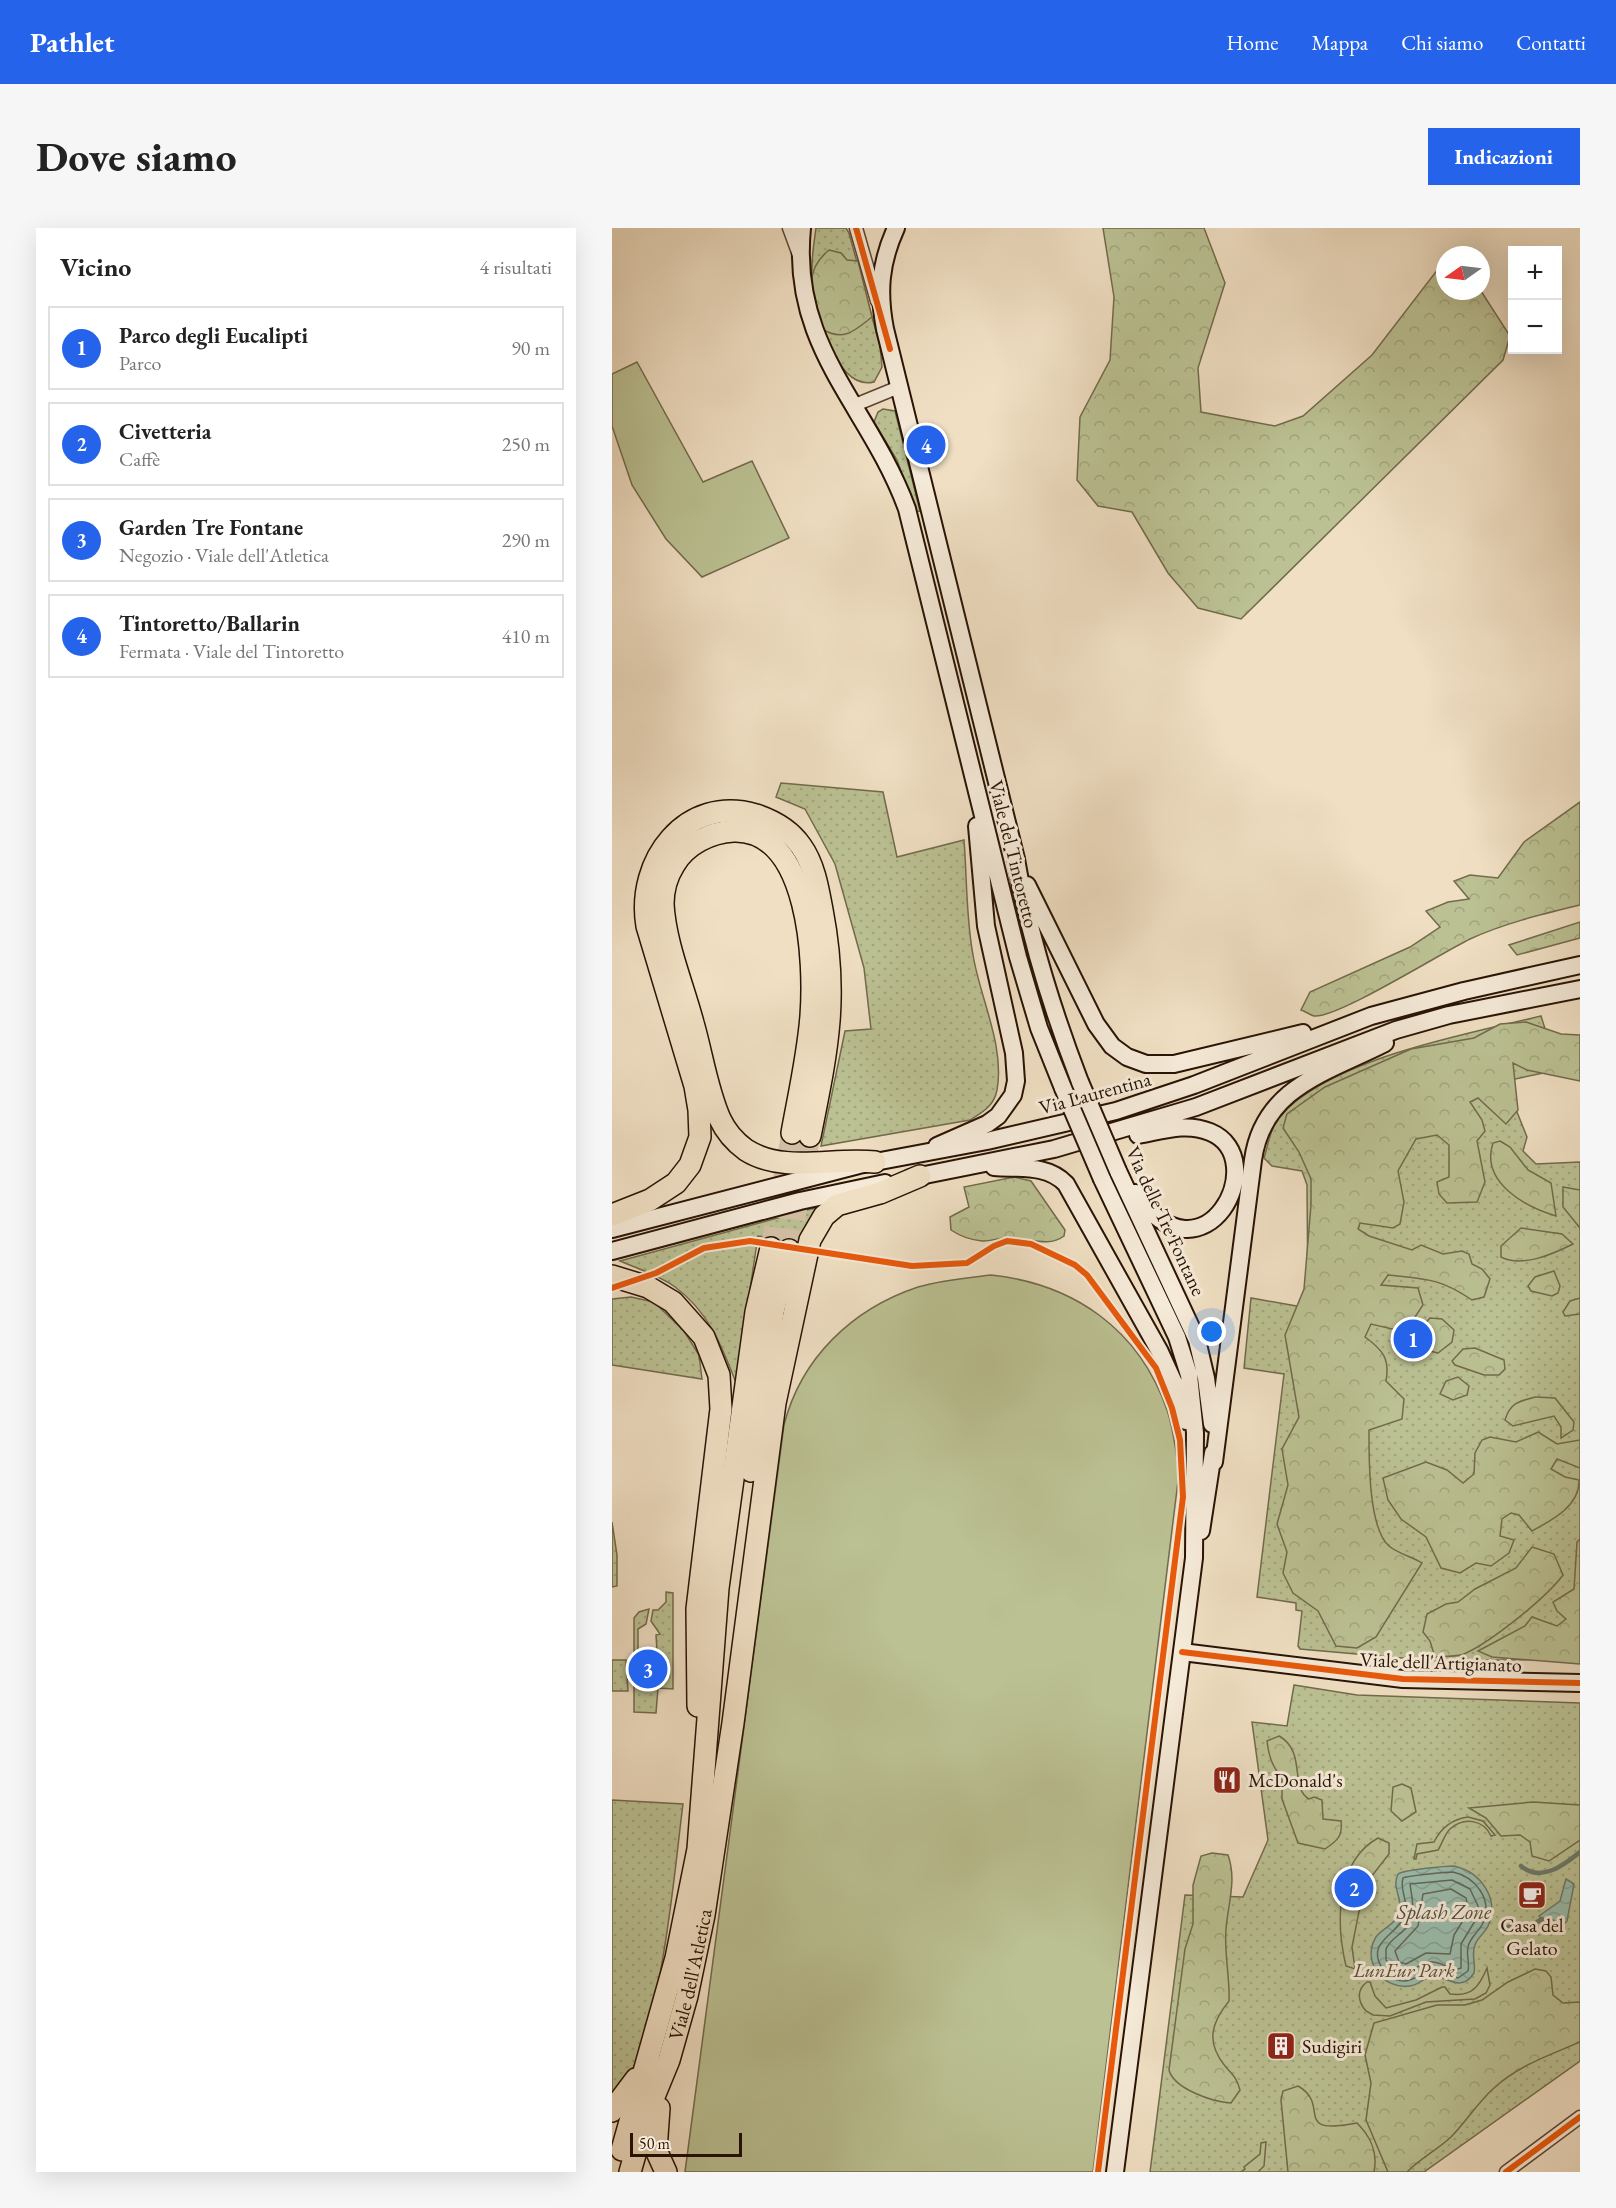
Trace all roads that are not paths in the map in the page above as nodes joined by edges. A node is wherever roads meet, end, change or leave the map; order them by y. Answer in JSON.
{"nodes":[{"id":1,"x":789,"y":228,"type":"edge"},
{"id":2,"x":802,"y":228,"type":"edge"},
{"id":3,"x":856,"y":228,"type":"edge"},
{"id":4,"x":896,"y":228,"type":"edge"},
{"id":5,"x":800,"y":256,"type":"junction"},
{"id":6,"x":890,"y":349,"type":"junction"},
{"id":7,"x":899,"y":387,"type":"junction"},
{"id":8,"x":855,"y":405,"type":"junction"},
{"id":9,"x":957,"y":622,"type":"junction"},
{"id":10,"x":937,"y":628,"type":"junction"},
{"id":11,"x":973,"y":777,"type":"junction"},
{"id":12,"x":1016,"y":859,"type":"junction"},
{"id":13,"x":1580,"y":965,"type":"edge"},
{"id":14,"x":1580,"y":989,"type":"edge"},
{"id":15,"x":1371,"y":1016,"type":"junction"},
{"id":16,"x":1420,"y":1023,"type":"junction"},
{"id":17,"x":1080,"y":1082,"type":"joint"},
{"id":18,"x":1063,"y":1088,"type":"joint"},
{"id":19,"x":1054,"y":1149,"type":"junction"},
{"id":20,"x":928,"y":1152,"type":"junction"},
{"id":21,"x":875,"y":1162,"type":"junction"},
{"id":22,"x":979,"y":1164,"type":"junction"},
{"id":23,"x":1118,"y":1171,"type":"junction"},
{"id":24,"x":920,"y":1176,"type":"junction"},
{"id":25,"x":612,"y":1215,"type":"edge"},
{"id":26,"x":612,"y":1228,"type":"edge"},
{"id":27,"x":612,"y":1251,"type":"edge"},
{"id":28,"x":612,"y":1276,"type":"edge"},
{"id":29,"x":1214,"y":1462,"type":"junction"},
{"id":30,"x":1194,"y":1470,"type":"junction"},
{"id":31,"x":1194,"y":1558,"type":"junction"},
{"id":32,"x":1182,"y":1652,"type":"junction"},
{"id":33,"x":1580,"y":1683,"type":"edge"},
{"id":34,"x":724,"y":1770,"type":"junction"},
{"id":35,"x":703,"y":1791,"type":"junction"},
{"id":36,"x":669,"y":2060,"type":"junction"},
{"id":37,"x":646,"y":2063,"type":"junction"},
{"id":38,"x":612,"y":2110,"type":"edge"},
{"id":39,"x":1580,"y":2117,"type":"edge"},
{"id":40,"x":616,"y":2172,"type":"edge"},
{"id":41,"x":630,"y":2172,"type":"edge"},
{"id":42,"x":666,"y":2172,"type":"edge"},
{"id":43,"x":1115,"y":2172,"type":"edge"},
{"id":44,"x":1506,"y":2172,"type":"edge"}],
"edges":[{"from":1,"to":5,"type":"street"},
{"from":2,"to":5,"type":"main road","name":"Viale del Tintoretto"},
{"from":3,"to":6,"type":"street"},
{"from":4,"to":6,"type":"main road","name":"Viale del Tintoretto"},
{"from":5,"to":8,"type":"main road","name":"Viale del Tintoretto"},
{"from":6,"to":7,"type":"main road","name":"Viale del Tintoretto"},
{"from":7,"to":8,"type":"street"},
{"from":7,"to":9,"type":"main road","name":"Viale del Tintoretto"},
{"from":8,"to":10,"type":"main road","name":"Viale del Tintoretto"},
{"from":9,"to":10,"type":"street"},
{"from":9,"to":12,"type":"main road","name":"Viale del Tintoretto"},
{"from":10,"to":11,"type":"main road","name":"Viale del Tintoretto"},
{"from":11,"to":18,"type":"main road","name":"Viale del Tintoretto"},
{"from":11,"to":20,"type":"main road"},
{"from":12,"to":15,"type":"main road"},
{"from":12,"to":17,"type":"main road","name":"Viale del Tintoretto"},
{"from":13,"to":15,"type":"main road","name":"Via Laurentina"},
{"from":14,"to":16,"type":"main road"},
{"from":15,"to":20,"type":"main road","name":"Via Laurentina"},
{"from":16,"to":19,"type":"main road"},
{"from":16,"to":29,"type":"main road"},
{"from":17,"to":23,"type":"main road","name":"Via delle Tre Fontane","bridge":true},
{"from":18,"to":30,"type":"main road","name":"Via delle Tre Fontane","bridge":true},
{"from":19,"to":22,"type":"main road"},
{"from":19,"to":23,"type":"main road"},
{"from":20,"to":21,"type":"main road","name":"Via Laurentina"},
{"from":21,"to":25,"type":"highway"},
{"from":21,"to":26,"type":"main road","name":"Via Laurentina"},
{"from":22,"to":24,"type":"main road"},
{"from":22,"to":30,"type":"main road"},
{"from":23,"to":29,"type":"main road","name":"Via delle Tre Fontane"},
{"from":24,"to":27,"type":"main road"},
{"from":24,"to":34,"type":"highway"},
{"from":28,"to":35,"type":"highway"},
{"from":29,"to":31,"type":"main road","name":"Via delle Tre Fontane"},
{"from":30,"to":31,"type":"main road","name":"Via delle Tre Fontane"},
{"from":31,"to":32,"type":"main road","name":"Via delle Tre Fontane"},
{"from":32,"to":33,"type":"main road","name":"Viale dell'Artigianato"},
{"from":32,"to":43,"type":"main road","name":"Via delle Tre Fontane"},
{"from":34,"to":35,"type":"highway"},
{"from":34,"to":36,"type":"highway","name":"Viale dell'Atletica"},
{"from":35,"to":37,"type":"highway","name":"Viale dell'Atletica"},
{"from":36,"to":41,"type":"highway","name":"Viale dell'Atletica"},
{"from":36,"to":42,"type":"highway"},
{"from":37,"to":38,"type":"highway"},
{"from":37,"to":40,"type":"highway","name":"Viale dell'Atletica"},
{"from":39,"to":44,"type":"street"}]}
